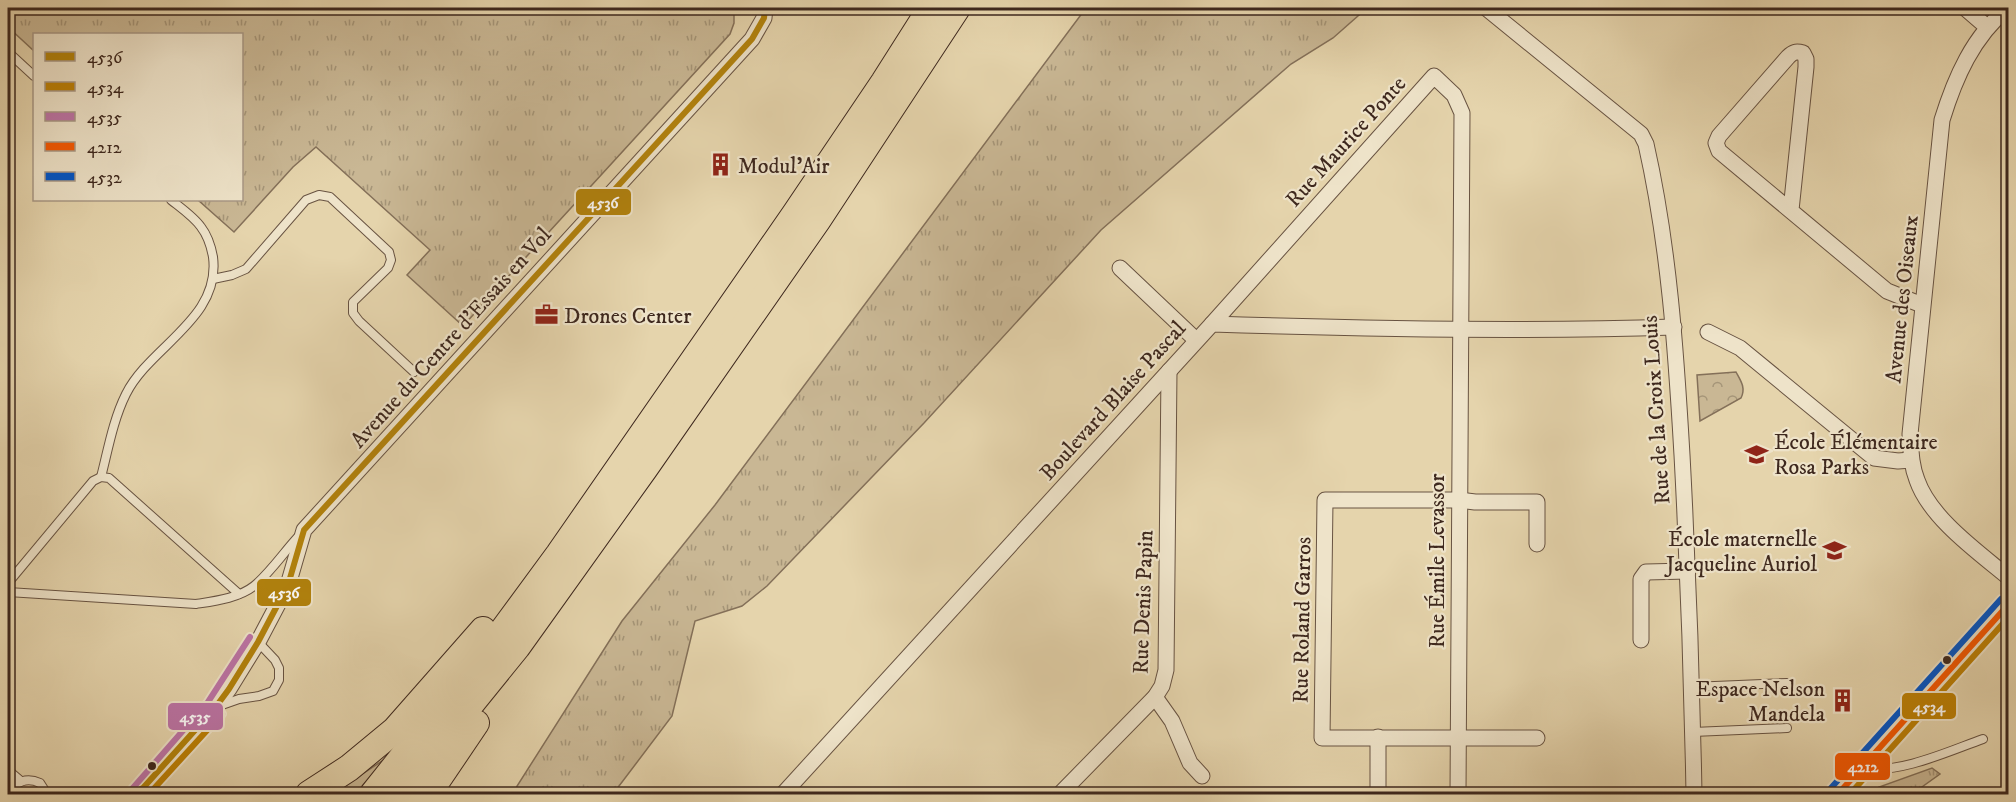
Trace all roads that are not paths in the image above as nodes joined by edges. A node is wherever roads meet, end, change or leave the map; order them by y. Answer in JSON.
{"nodes":[{"id":1,"x":765,"y":8,"type":"edge"},
{"id":2,"x":931,"y":8,"type":"edge"},
{"id":3,"x":957,"y":8,"type":"edge"},
{"id":4,"x":1486,"y":8,"type":"edge"},
{"id":5,"x":1965,"y":8,"type":"edge"},
{"id":6,"x":2008,"y":8,"type":"edge"},
{"id":7,"x":1987,"y":27,"type":"junction"},
{"id":8,"x":8,"y":52,"type":"edge"},
{"id":9,"x":33,"y":75,"type":"edge"},
{"id":10,"x":172,"y":201,"type":"edge"},
{"id":11,"x":1791,"y":210,"type":"junction"},
{"id":12,"x":817,"y":221,"type":"junction"},
{"id":13,"x":1120,"y":268,"type":"dead end"},
{"id":14,"x":213,"y":279,"type":"junction"},
{"id":15,"x":1922,"y":305,"type":"junction"},
{"id":16,"x":1212,"y":324,"type":"junction"},
{"id":17,"x":1674,"y":327,"type":"junction"},
{"id":18,"x":1460,"y":328,"type":"junction"},
{"id":19,"x":1708,"y":332,"type":"dead end"},
{"id":20,"x":1197,"y":340,"type":"junction"},
{"id":21,"x":1169,"y":371,"type":"junction"},
{"id":22,"x":414,"y":372,"type":"dead end"},
{"id":23,"x":1911,"y":460,"type":"junction"},
{"id":24,"x":101,"y":477,"type":"junction"},
{"id":25,"x":1459,"y":500,"type":"junction"},
{"id":26,"x":304,"y":530,"type":"junction"},
{"id":27,"x":1537,"y":544,"type":"dead end"},
{"id":28,"x":559,"y":555,"type":"junction"},
{"id":29,"x":1688,"y":571,"type":"junction"},
{"id":30,"x":2008,"y":578,"type":"edge"},
{"id":31,"x":8,"y":584,"type":"edge"},
{"id":32,"x":8,"y":592,"type":"edge"},
{"id":33,"x":239,"y":594,"type":"junction"},
{"id":34,"x":2008,"y":605,"type":"edge"},
{"id":35,"x":1641,"y":640,"type":"dead end"},
{"id":36,"x":258,"y":642,"type":"junction"},
{"id":37,"x":1787,"y":683,"type":"dead end"},
{"id":38,"x":1691,"y":687,"type":"junction"},
{"id":39,"x":1155,"y":697,"type":"junction"},
{"id":40,"x":215,"y":708,"type":"junction"},
{"id":41,"x":1787,"y":728,"type":"dead end"},
{"id":42,"x":1693,"y":732,"type":"junction"},
{"id":43,"x":1378,"y":737,"type":"junction"},
{"id":44,"x":1459,"y":738,"type":"junction"},
{"id":45,"x":1537,"y":738,"type":"dead end"},
{"id":46,"x":1983,"y":739,"type":"dead end"},
{"id":47,"x":1861,"y":768,"type":"junction"},
{"id":48,"x":8,"y":770,"type":"edge"},
{"id":49,"x":1202,"y":776,"type":"dead end"},
{"id":50,"x":21,"y":782,"type":"junction"},
{"id":51,"x":138,"y":792,"type":"edge"},
{"id":52,"x":10,"y":795,"type":"edge"},
{"id":53,"x":47,"y":795,"type":"edge"},
{"id":54,"x":309,"y":795,"type":"edge"},
{"id":55,"x":373,"y":795,"type":"edge"},
{"id":56,"x":398,"y":795,"type":"edge"},
{"id":57,"x":428,"y":795,"type":"edge"},
{"id":58,"x":783,"y":795,"type":"edge"},
{"id":59,"x":1060,"y":795,"type":"edge"},
{"id":60,"x":1378,"y":795,"type":"edge"},
{"id":61,"x":1458,"y":795,"type":"edge"},
{"id":62,"x":1694,"y":795,"type":"edge"},
{"id":63,"x":1838,"y":795,"type":"edge"}],
"edges":[{"from":1,"to":26,"type":"street","name":"Avenue du Centre d'Essais en Vol"},
{"from":2,"to":28,"type":"main road"},
{"from":3,"to":12,"type":"main road"},
{"from":4,"to":17,"type":"street","name":"Rue de la Croix Louis"},
{"from":5,"to":7,"type":"street"},
{"from":6,"to":7,"type":"street","name":"Avenue des Oiseaux"},
{"from":7,"to":15,"type":"street","name":"Avenue des Oiseaux"},
{"from":8,"to":9,"type":"lane"},
{"from":10,"to":14,"type":"lane"},
{"from":11,"to":11,"type":"street"},
{"from":11,"to":15,"type":"street"},
{"from":12,"to":56,"type":"main road"},
{"from":12,"to":57,"type":"main road"},
{"from":13,"to":20,"type":"street"},
{"from":14,"to":22,"type":"lane"},
{"from":14,"to":24,"type":"lane"},
{"from":15,"to":23,"type":"street","name":"Avenue des Oiseaux"},
{"from":16,"to":18,"type":"street","name":"Boulevard Blaise Pascal"},
{"from":16,"to":18,"type":"street","name":"Rue Maurice Ponte"},
{"from":16,"to":20,"type":"street","name":"Boulevard Blaise Pascal"},
{"from":17,"to":18,"type":"street","name":"Boulevard Blaise Pascal"},
{"from":17,"to":29,"type":"street","name":"Rue de la Croix Louis"},
{"from":18,"to":25,"type":"street","name":"Rue Émile Levassor"},
{"from":19,"to":23,"type":"street"},
{"from":20,"to":21,"type":"street","name":"Boulevard Blaise Pascal"},
{"from":21,"to":39,"type":"street","name":"Rue Denis Papin"},
{"from":21,"to":58,"type":"street","name":"Boulevard Blaise Pascal"},
{"from":23,"to":30,"type":"street","name":"Avenue des Oiseaux"},
{"from":24,"to":31,"type":"lane"},
{"from":24,"to":33,"type":"lane"},
{"from":25,"to":27,"type":"street"},
{"from":25,"to":43,"type":"street","name":"Rue Roland Garros"},
{"from":25,"to":44,"type":"street","name":"Rue Émile Levassor"},
{"from":26,"to":33,"type":"lane"},
{"from":26,"to":36,"type":"street"},
{"from":28,"to":54,"type":"main road"},
{"from":28,"to":55,"type":"main road"},
{"from":29,"to":35,"type":"street"},
{"from":29,"to":38,"type":"street","name":"Rue de la Croix Louis"},
{"from":32,"to":33,"type":"lane"},
{"from":34,"to":47,"type":"street"},
{"from":36,"to":40,"type":"street"},
{"from":36,"to":40,"type":"lane"},
{"from":37,"to":38,"type":"lane"},
{"from":38,"to":42,"type":"street","name":"Rue de la Croix Louis"},
{"from":39,"to":49,"type":"street"},
{"from":39,"to":59,"type":"street","name":"Rue Denis Papin"},
{"from":40,"to":51,"type":"street"},
{"from":41,"to":42,"type":"lane"},
{"from":42,"to":62,"type":"street","name":"Rue de la Croix Louis"},
{"from":43,"to":44,"type":"street","name":"Rue Roland Garros"},
{"from":43,"to":60,"type":"street"},
{"from":44,"to":45,"type":"street","name":"Rue Roland Garros"},
{"from":44,"to":61,"type":"street","name":"Rue Émile Levassor"},
{"from":46,"to":47,"type":"lane"},
{"from":47,"to":63,"type":"street"},
{"from":48,"to":50,"type":"lane"},
{"from":50,"to":52,"type":"lane"},
{"from":50,"to":53,"type":"lane"}]}
